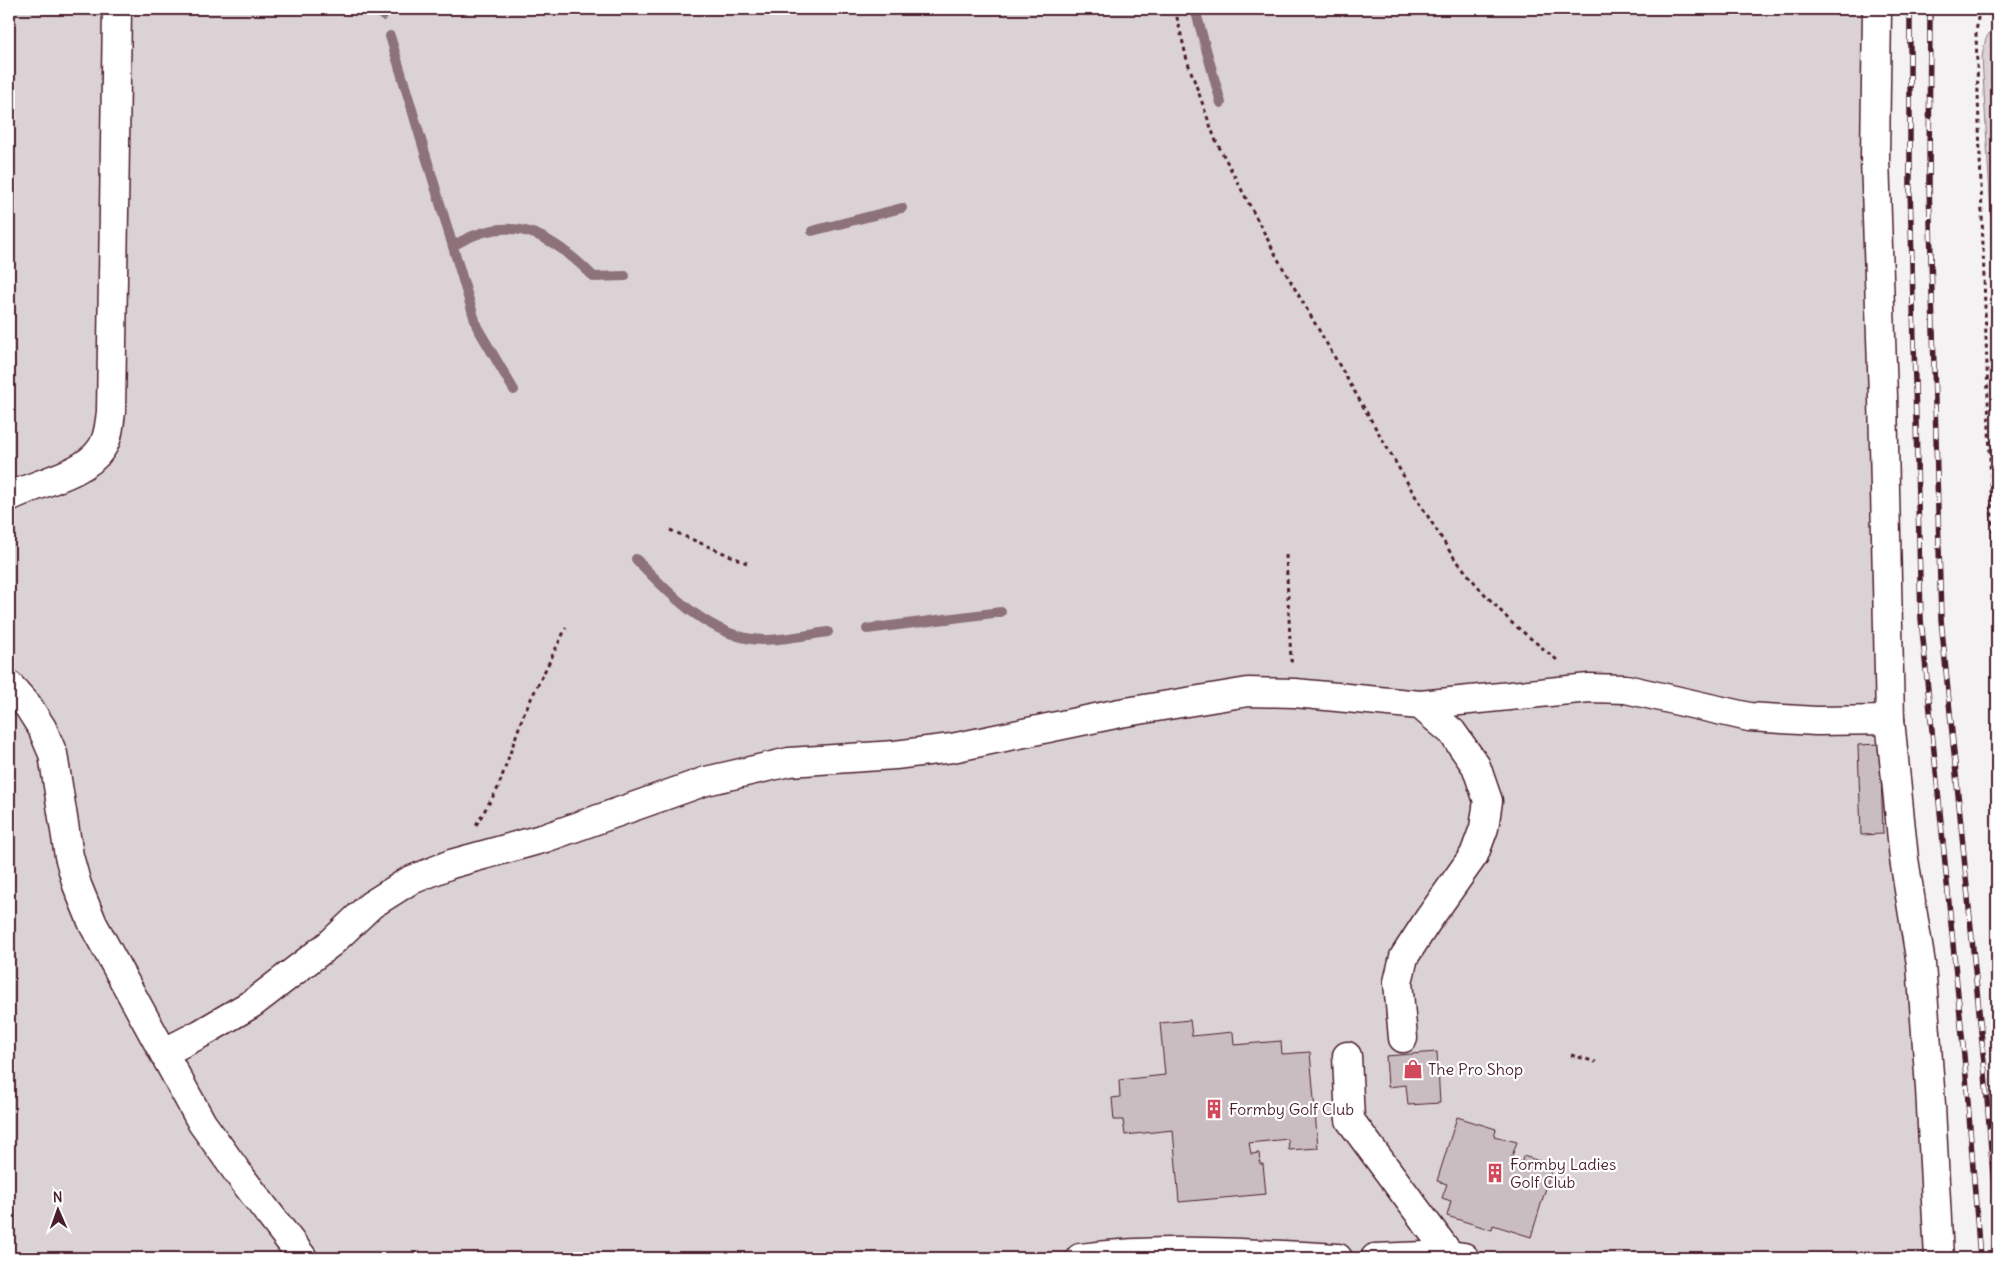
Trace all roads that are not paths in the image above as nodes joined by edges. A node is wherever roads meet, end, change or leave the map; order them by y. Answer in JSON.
{"nodes":[{"id":1,"x":117,"y":9,"type":"edge"},
{"id":2,"x":1876,"y":9,"type":"edge"},
{"id":3,"x":9,"y":497,"type":"edge"},
{"id":4,"x":9,"y":685,"type":"edge"},
{"id":5,"x":1420,"y":705,"type":"junction"},
{"id":6,"x":1890,"y":720,"type":"junction"},
{"id":7,"x":1403,"y":1038,"type":"dead end"},
{"id":8,"x":165,"y":1052,"type":"junction"},
{"id":9,"x":1347,"y":1056,"type":"dead end"},
{"id":10,"x":1459,"y":1256,"type":"edge"},
{"id":11,"x":303,"y":1258,"type":"edge"},
{"id":12,"x":1080,"y":1258,"type":"edge"},
{"id":13,"x":1338,"y":1258,"type":"edge"},
{"id":14,"x":1375,"y":1258,"type":"edge"},
{"id":15,"x":1938,"y":1258,"type":"edge"}],
"edges":[{"from":1,"to":3,"type":"lane"},
{"from":2,"to":6,"type":"lane"},
{"from":4,"to":8,"type":"lane"},
{"from":5,"to":6,"type":"lane"},
{"from":5,"to":7,"type":"lane"},
{"from":5,"to":8,"type":"lane"},
{"from":6,"to":15,"type":"lane"},
{"from":8,"to":11,"type":"lane"},
{"from":9,"to":10,"type":"lane"},
{"from":10,"to":14,"type":"lane"},
{"from":12,"to":13,"type":"lane"}]}
